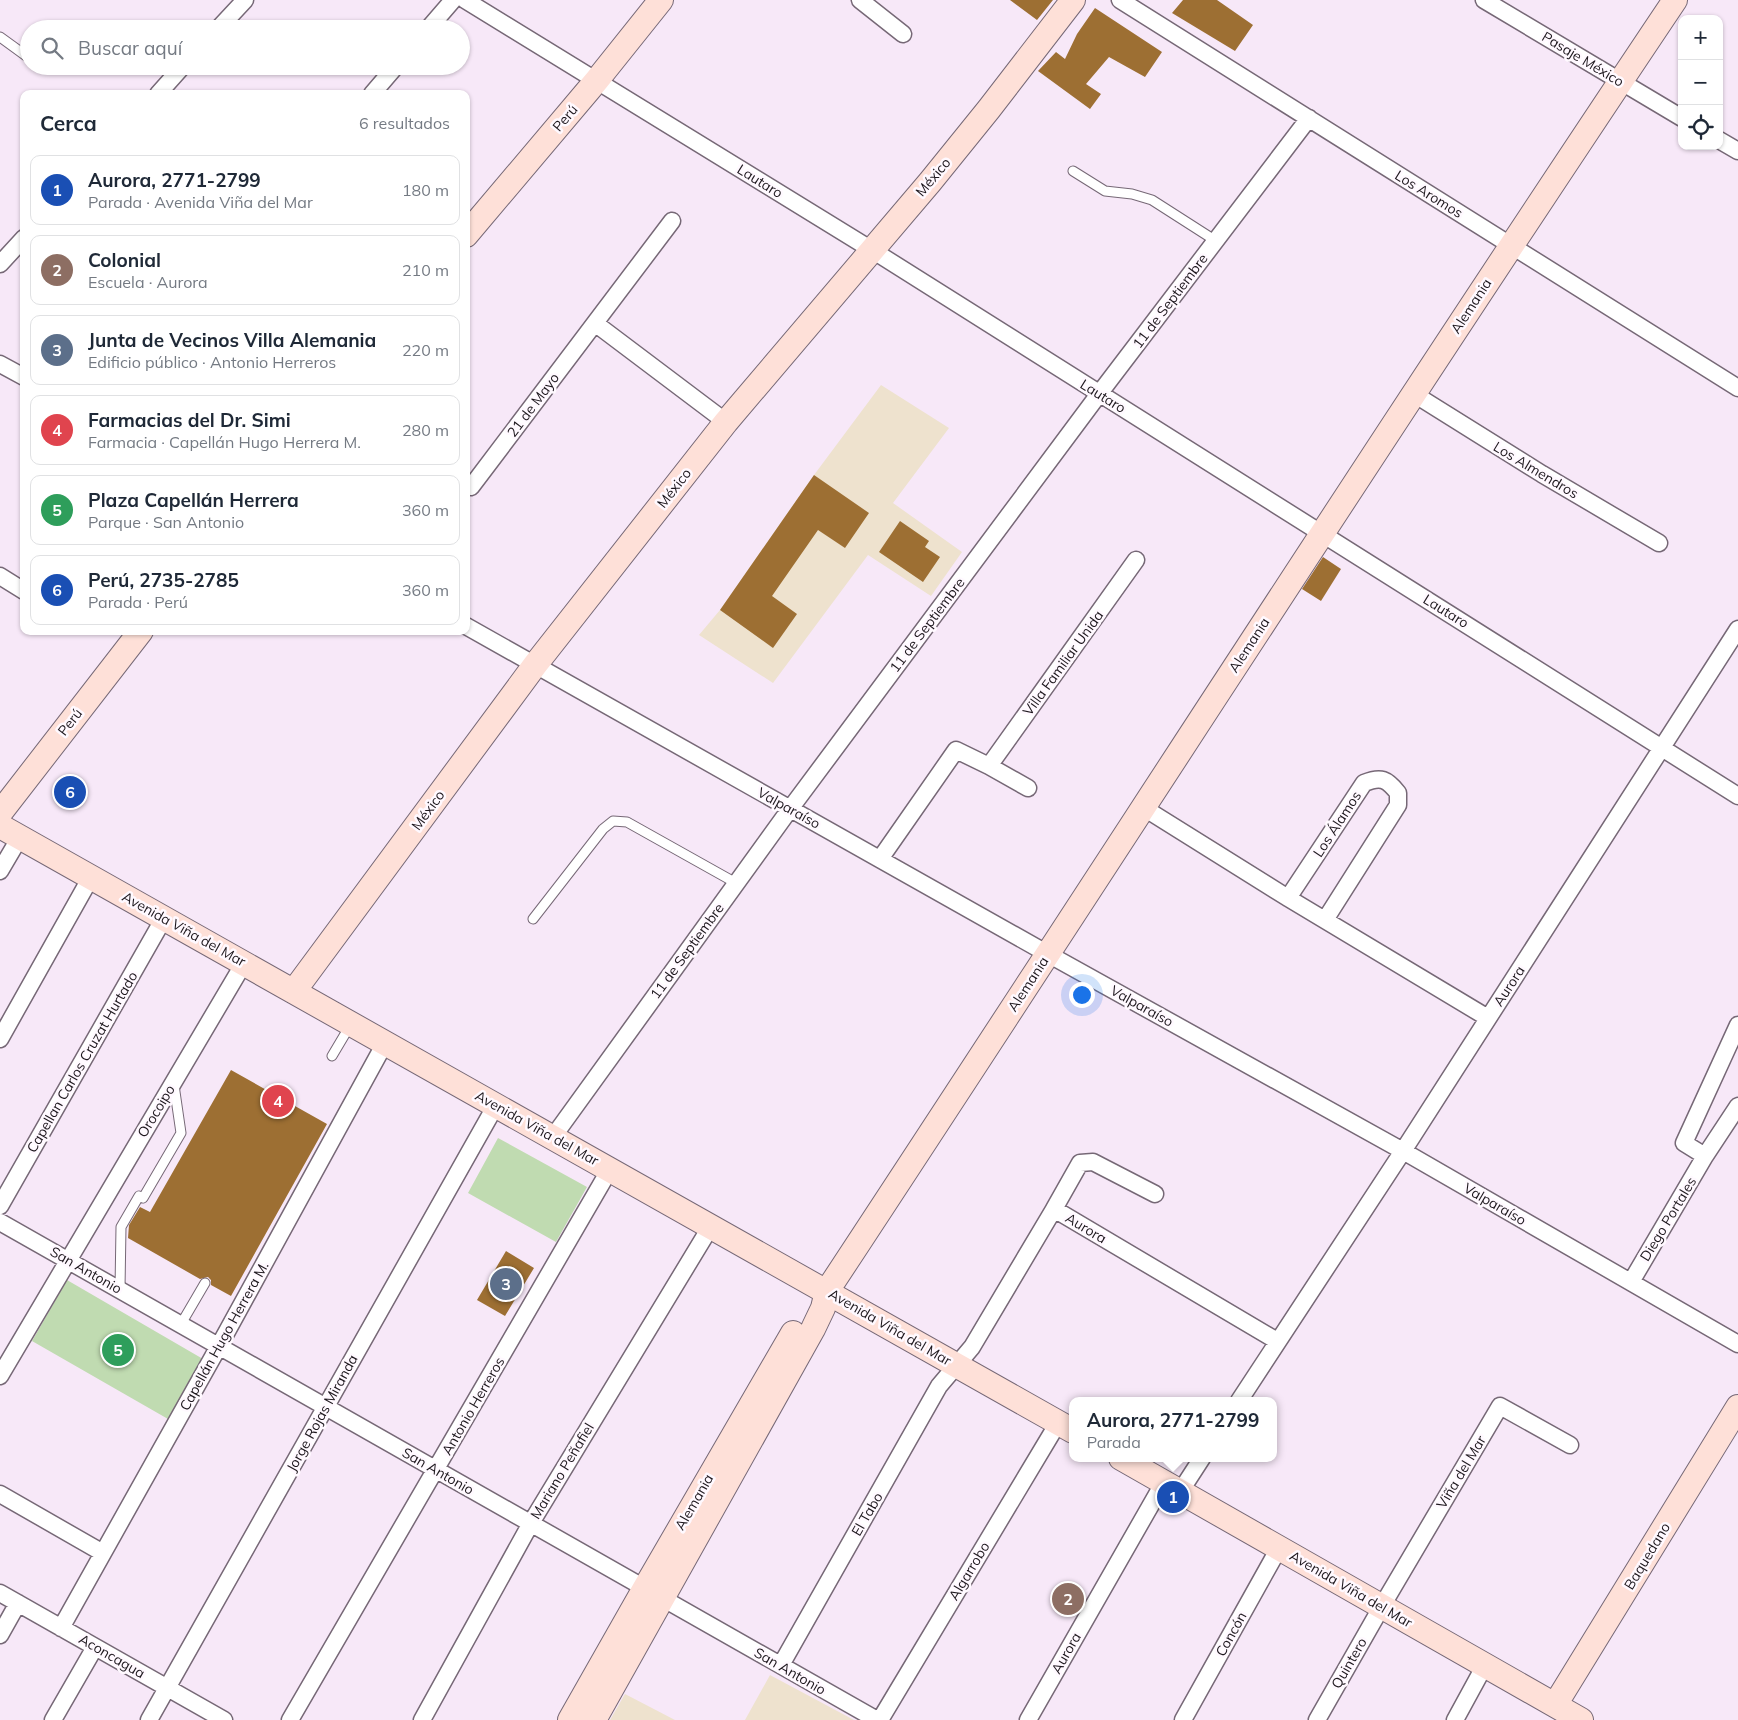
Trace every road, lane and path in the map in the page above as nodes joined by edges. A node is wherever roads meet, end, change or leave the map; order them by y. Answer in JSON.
{"nodes":[{"id":1,"x":245,"y":0,"type":"edge"},
{"id":2,"x":453,"y":0,"type":"edge"},
{"id":3,"x":465,"y":0,"type":"edge"},
{"id":4,"x":661,"y":0,"type":"edge"},
{"id":5,"x":860,"y":0,"type":"edge"},
{"id":6,"x":1073,"y":0,"type":"edge"},
{"id":7,"x":1120,"y":0,"type":"edge"},
{"id":8,"x":1484,"y":0,"type":"edge"},
{"id":9,"x":1675,"y":0,"type":"edge"},
{"id":10,"x":226,"y":20,"type":"edge"},
{"id":11,"x":436,"y":20,"type":"edge"},
{"id":12,"x":903,"y":34,"type":"dead end"},
{"id":13,"x":0,"y":37,"type":"edge"},
{"id":14,"x":20,"y":51,"type":"edge"},
{"id":15,"x":176,"y":75,"type":"edge"},
{"id":16,"x":388,"y":75,"type":"edge"},
{"id":17,"x":597,"y":80,"type":"junction"},
{"id":18,"x":1620,"y":81,"type":"junction"},
{"id":19,"x":162,"y":90,"type":"edge"},
{"id":20,"x":375,"y":90,"type":"edge"},
{"id":21,"x":1678,"y":116,"type":"edge"},
{"id":22,"x":1308,"y":118,"type":"junction"},
{"id":23,"x":1723,"y":142,"type":"edge"},
{"id":24,"x":1738,"y":151,"type":"edge"},
{"id":25,"x":1073,"y":172,"type":"dead end"},
{"id":26,"x":672,"y":221,"type":"dead end"},
{"id":27,"x":470,"y":230,"type":"edge"},
{"id":28,"x":1216,"y":241,"type":"junction"},
{"id":29,"x":20,"y":242,"type":"edge"},
{"id":30,"x":1511,"y":245,"type":"junction"},
{"id":31,"x":872,"y":250,"type":"junction"},
{"id":32,"x":0,"y":264,"type":"edge"},
{"id":33,"x":596,"y":324,"type":"junction"},
{"id":34,"x":0,"y":364,"type":"edge"},
{"id":35,"x":20,"y":375,"type":"edge"},
{"id":36,"x":1738,"y":388,"type":"edge"},
{"id":37,"x":1099,"y":394,"type":"junction"},
{"id":38,"x":1414,"y":394,"type":"junction"},
{"id":39,"x":726,"y":422,"type":"junction"},
{"id":40,"x":471,"y":487,"type":"dead end"},
{"id":41,"x":1322,"y":532,"type":"junction"},
{"id":42,"x":1659,"y":543,"type":"dead end"},
{"id":43,"x":1136,"y":560,"type":"dead end"},
{"id":44,"x":0,"y":576,"type":"edge"},
{"id":45,"x":20,"y":588,"type":"edge"},
{"id":46,"x":470,"y":628,"type":"edge"},
{"id":47,"x":1738,"y":628,"type":"edge"},
{"id":48,"x":138,"y":635,"type":"edge"},
{"id":49,"x":535,"y":665,"type":"junction"},
{"id":50,"x":1662,"y":747,"type":"junction"},
{"id":51,"x":989,"y":766,"type":"junction"},
{"id":52,"x":1028,"y":788,"type":"dead end"},
{"id":53,"x":1738,"y":796,"type":"edge"},
{"id":54,"x":1144,"y":808,"type":"junction"},
{"id":55,"x":790,"y":809,"type":"junction"},
{"id":56,"x":0,"y":813,"type":"edge"},
{"id":57,"x":10,"y":831,"type":"edge"},
{"id":58,"x":880,"y":859,"type":"junction"},
{"id":59,"x":0,"y":871,"type":"edge"},
{"id":60,"x":91,"y":877,"type":"junction"},
{"id":61,"x":736,"y":884,"type":"junction"},
{"id":62,"x":1288,"y":898,"type":"junction"},
{"id":63,"x":164,"y":918,"type":"junction"},
{"id":64,"x":533,"y":919,"type":"dead end"},
{"id":65,"x":1325,"y":920,"type":"junction"},
{"id":66,"x":1048,"y":954,"type":"junction"},
{"id":67,"x":244,"y":963,"type":"junction"},
{"id":68,"x":294,"y":992,"type":"junction"},
{"id":69,"x":1488,"y":1018,"type":"junction"},
{"id":70,"x":351,"y":1024,"type":"junction"},
{"id":71,"x":1738,"y":1026,"type":"edge"},
{"id":72,"x":0,"y":1039,"type":"edge"},
{"id":73,"x":385,"y":1043,"type":"junction"},
{"id":74,"x":332,"y":1056,"type":"dead end"},
{"id":75,"x":174,"y":1082,"type":"junction"},
{"id":76,"x":496,"y":1105,"type":"junction"},
{"id":77,"x":1738,"y":1106,"type":"edge"},
{"id":78,"x":553,"y":1137,"type":"junction"},
{"id":79,"x":1403,"y":1151,"type":"junction"},
{"id":80,"x":1705,"y":1156,"type":"junction"},
{"id":81,"x":610,"y":1169,"type":"junction"},
{"id":82,"x":1155,"y":1194,"type":"dead end"},
{"id":83,"x":0,"y":1206,"type":"edge"},
{"id":84,"x":1054,"y":1209,"type":"junction"},
{"id":85,"x":0,"y":1222,"type":"edge"},
{"id":86,"x":711,"y":1226,"type":"junction"},
{"id":87,"x":68,"y":1260,"type":"junction"},
{"id":88,"x":1631,"y":1282,"type":"junction"},
{"id":89,"x":204,"y":1283,"type":"dead end"},
{"id":90,"x":120,"y":1289,"type":"junction"},
{"id":91,"x":827,"y":1291,"type":"junction"},
{"id":92,"x":181,"y":1324,"type":"junction"},
{"id":93,"x":1277,"y":1341,"type":"junction"},
{"id":94,"x":1738,"y":1344,"type":"edge"},
{"id":95,"x":219,"y":1346,"type":"junction"},
{"id":96,"x":956,"y":1365,"type":"junction"},
{"id":97,"x":0,"y":1376,"type":"edge"},
{"id":98,"x":1242,"y":1397,"type":"edge"},
{"id":99,"x":326,"y":1407,"type":"junction"},
{"id":100,"x":1738,"y":1407,"type":"edge"},
{"id":101,"x":1066,"y":1427,"type":"edge"},
{"id":102,"x":1570,"y":1445,"type":"dead end"},
{"id":103,"x":1128,"y":1462,"type":"edge"},
{"id":104,"x":1198,"y":1462,"type":"edge"},
{"id":105,"x":436,"y":1469,"type":"junction"},
{"id":106,"x":1172,"y":1487,"type":"junction"},
{"id":107,"x":0,"y":1494,"type":"edge"},
{"id":108,"x":531,"y":1523,"type":"junction"},
{"id":109,"x":1279,"y":1548,"type":"junction"},
{"id":110,"x":103,"y":1553,"type":"junction"},
{"id":111,"x":0,"y":1593,"type":"edge"},
{"id":112,"x":654,"y":1593,"type":"junction"},
{"id":113,"x":18,"y":1603,"type":"junction"},
{"id":114,"x":1382,"y":1606,"type":"junction"},
{"id":115,"x":61,"y":1628,"type":"junction"},
{"id":116,"x":0,"y":1635,"type":"edge"},
{"id":117,"x":95,"y":1647,"type":"junction"},
{"id":118,"x":781,"y":1665,"type":"junction"},
{"id":119,"x":1485,"y":1665,"type":"junction"},
{"id":120,"x":167,"y":1688,"type":"junction"},
{"id":121,"x":1555,"y":1705,"type":"junction"},
{"id":122,"x":53,"y":1720,"type":"edge"},
{"id":123,"x":149,"y":1720,"type":"edge"},
{"id":124,"x":224,"y":1720,"type":"edge"},
{"id":125,"x":290,"y":1720,"type":"edge"},
{"id":126,"x":422,"y":1720,"type":"edge"},
{"id":127,"x":570,"y":1720,"type":"edge"},
{"id":128,"x":594,"y":1720,"type":"edge"},
{"id":129,"x":879,"y":1720,"type":"edge"},
{"id":130,"x":1028,"y":1720,"type":"edge"},
{"id":131,"x":1183,"y":1720,"type":"edge"},
{"id":132,"x":1317,"y":1720,"type":"edge"},
{"id":133,"x":1455,"y":1720,"type":"edge"},
{"id":134,"x":1581,"y":1720,"type":"edge"}],
"edges":[{"from":1,"to":10,"type":"street"},
{"from":2,"to":11,"type":"street"},
{"from":3,"to":17,"type":"street","name":"Lautaro"},
{"from":4,"to":17,"type":"main road","name":"Perú"},
{"from":5,"to":12,"type":"street"},
{"from":6,"to":31,"type":"main road","name":"México"},
{"from":7,"to":22,"type":"street","name":"Los Aromos"},
{"from":8,"to":18,"type":"street","name":"Pasaje México"},
{"from":9,"to":18,"type":"main road","name":"Alemania"},
{"from":13,"to":14,"type":"lane"},
{"from":15,"to":19,"type":"street"},
{"from":16,"to":20,"type":"street"},
{"from":17,"to":27,"type":"main road","name":"Perú"},
{"from":17,"to":31,"type":"street","name":"Lautaro"},
{"from":18,"to":21,"type":"street","name":"Pasaje México"},
{"from":18,"to":30,"type":"main road","name":"Alemania"},
{"from":22,"to":28,"type":"street","name":"11 de Septiembre"},
{"from":22,"to":30,"type":"street","name":"Los Aromos"},
{"from":23,"to":24,"type":"street"},
{"from":25,"to":28,"type":"lane"},
{"from":26,"to":33,"type":"street","name":"21 de Mayo"},
{"from":28,"to":37,"type":"street","name":"11 de Septiembre"},
{"from":29,"to":32,"type":"street"},
{"from":30,"to":36,"type":"street","name":"Los Aromos"},
{"from":30,"to":38,"type":"main road","name":"Alemania"},
{"from":31,"to":37,"type":"street","name":"Lautaro"},
{"from":31,"to":39,"type":"main road","name":"México"},
{"from":33,"to":39,"type":"street"},
{"from":33,"to":40,"type":"street","name":"21 de Mayo"},
{"from":34,"to":35,"type":"street"},
{"from":37,"to":41,"type":"street","name":"Lautaro"},
{"from":37,"to":55,"type":"street","name":"11 de Septiembre"},
{"from":38,"to":41,"type":"main road","name":"Alemania"},
{"from":38,"to":42,"type":"street","name":"Los Almendros"},
{"from":39,"to":49,"type":"main road","name":"México"},
{"from":41,"to":50,"type":"street","name":"Lautaro"},
{"from":41,"to":54,"type":"main road","name":"Alemania"},
{"from":43,"to":51,"type":"street","name":"Villa Familiar Unida"},
{"from":44,"to":45,"type":"street"},
{"from":46,"to":49,"type":"street","name":"Valparaíso"},
{"from":47,"to":50,"type":"street","name":"Aurora"},
{"from":48,"to":56,"type":"main road","name":"Perú"},
{"from":49,"to":55,"type":"street","name":"Valparaíso"},
{"from":49,"to":68,"type":"main road","name":"México"},
{"from":50,"to":53,"type":"street","name":"Lautaro"},
{"from":50,"to":69,"type":"street","name":"Aurora"},
{"from":51,"to":52,"type":"street"},
{"from":51,"to":58,"type":"street"},
{"from":54,"to":62,"type":"street"},
{"from":54,"to":66,"type":"main road","name":"Alemania"},
{"from":55,"to":58,"type":"street","name":"Valparaíso"},
{"from":55,"to":61,"type":"street","name":"11 de Septiembre"},
{"from":57,"to":59,"type":"street"},
{"from":57,"to":60,"type":"main road","name":"Avenida Viña del Mar"},
{"from":58,"to":66,"type":"street","name":"Valparaíso"},
{"from":60,"to":63,"type":"main road","name":"Avenida Viña del Mar"},
{"from":60,"to":72,"type":"street"},
{"from":61,"to":64,"type":"lane"},
{"from":61,"to":78,"type":"street","name":"11 de Septiembre"},
{"from":62,"to":65,"type":"street"},
{"from":62,"to":65,"type":"street","name":"Los Álamos"},
{"from":63,"to":67,"type":"main road","name":"Avenida Viña del Mar"},
{"from":63,"to":83,"type":"street","name":"Capellan Carlos Cruzat Hurtado"},
{"from":65,"to":69,"type":"street"},
{"from":66,"to":79,"type":"street","name":"Valparaíso"},
{"from":66,"to":91,"type":"main road","name":"Alemania"},
{"from":67,"to":68,"type":"main road","name":"Avenida Viña del Mar"},
{"from":67,"to":75,"type":"street","name":"Orocoipo"},
{"from":68,"to":70,"type":"main road","name":"Avenida Viña del Mar"},
{"from":69,"to":79,"type":"street","name":"Aurora"},
{"from":70,"to":73,"type":"main road","name":"Avenida Viña del Mar"},
{"from":70,"to":74,"type":"lane"},
{"from":71,"to":80,"type":"street"},
{"from":73,"to":76,"type":"main road","name":"Avenida Viña del Mar"},
{"from":73,"to":95,"type":"street","name":"Capellán Hugo Herrera M."},
{"from":75,"to":87,"type":"street","name":"Orocoipo"},
{"from":75,"to":90,"type":"lane"},
{"from":76,"to":78,"type":"main road","name":"Avenida Viña del Mar"},
{"from":76,"to":99,"type":"street","name":"Jorge Rojas Miranda"},
{"from":77,"to":80,"type":"street","name":"Diego Portales"},
{"from":78,"to":81,"type":"main road","name":"Avenida Viña del Mar"},
{"from":79,"to":88,"type":"street","name":"Valparaíso"},
{"from":79,"to":93,"type":"street","name":"Aurora"},
{"from":80,"to":88,"type":"street","name":"Diego Portales"},
{"from":81,"to":86,"type":"main road","name":"Avenida Viña del Mar"},
{"from":81,"to":105,"type":"street","name":"Antonio Herreros"},
{"from":82,"to":84,"type":"street"},
{"from":84,"to":93,"type":"street","name":"Aurora"},
{"from":84,"to":96,"type":"street","name":"Aurora"},
{"from":85,"to":87,"type":"street","name":"San Antonio"},
{"from":86,"to":91,"type":"main road","name":"Avenida Viña del Mar"},
{"from":86,"to":108,"type":"street","name":"Mariano Peñafiel"},
{"from":87,"to":90,"type":"street","name":"San Antonio"},
{"from":87,"to":97,"type":"street","name":"Orocoipo"},
{"from":88,"to":94,"type":"street","name":"Valparaíso"},
{"from":89,"to":92,"type":"lane"},
{"from":90,"to":92,"type":"street","name":"San Antonio"},
{"from":91,"to":96,"type":"main road","name":"Avenida Viña del Mar"},
{"from":91,"to":112,"type":"main road","name":"Alemania"},
{"from":92,"to":95,"type":"street","name":"San Antonio"},
{"from":93,"to":98,"type":"street","name":"Aurora"},
{"from":95,"to":99,"type":"street","name":"San Antonio"},
{"from":95,"to":110,"type":"street","name":"Capellán Hugo Herrera M."},
{"from":96,"to":101,"type":"main road","name":"Avenida Viña del Mar"},
{"from":96,"to":118,"type":"street","name":"El Tabo"},
{"from":99,"to":105,"type":"street","name":"San Antonio"},
{"from":99,"to":120,"type":"street","name":"Jorge Rojas Miranda"},
{"from":100,"to":121,"type":"main road","name":"Baquedano"},
{"from":101,"to":129,"type":"street","name":"Algarrobo"},
{"from":102,"to":114,"type":"street","name":"Viña del Mar"},
{"from":103,"to":106,"type":"main road","name":"Avenida Viña del Mar"},
{"from":104,"to":106,"type":"street","name":"Aurora"},
{"from":105,"to":108,"type":"street","name":"San Antonio"},
{"from":105,"to":125,"type":"street","name":"Antonio Herreros"},
{"from":106,"to":109,"type":"main road","name":"Avenida Viña del Mar"},
{"from":106,"to":130,"type":"street","name":"Aurora"},
{"from":107,"to":110,"type":"street"},
{"from":108,"to":112,"type":"street","name":"San Antonio"},
{"from":108,"to":126,"type":"street","name":"Mariano Peñafiel"},
{"from":109,"to":114,"type":"main road","name":"Avenida Viña del Mar"},
{"from":109,"to":131,"type":"street","name":"Concón"},
{"from":110,"to":115,"type":"street","name":"Capellán Hugo Herrera M."},
{"from":111,"to":113,"type":"street","name":"Aconcagua"},
{"from":112,"to":118,"type":"street","name":"San Antonio"},
{"from":112,"to":127,"type":"main road","name":"Alemania"},
{"from":112,"to":128,"type":"main road","name":"Alemania"},
{"from":113,"to":115,"type":"street","name":"Aconcagua"},
{"from":113,"to":116,"type":"street"},
{"from":114,"to":119,"type":"main road","name":"Avenida Viña del Mar"},
{"from":114,"to":132,"type":"street","name":"Quintero"},
{"from":115,"to":117,"type":"street","name":"Aconcagua"},
{"from":117,"to":120,"type":"street","name":"Aconcagua"},
{"from":117,"to":122,"type":"street"},
{"from":118,"to":129,"type":"street","name":"San Antonio"},
{"from":119,"to":121,"type":"main road","name":"Avenida Viña del Mar"},
{"from":119,"to":133,"type":"street"},
{"from":120,"to":123,"type":"street","name":"Jorge Rojas Miranda"},
{"from":120,"to":124,"type":"street","name":"Aconcagua"},
{"from":121,"to":134,"type":"main road","name":"Avenida Viña del Mar"}]}
